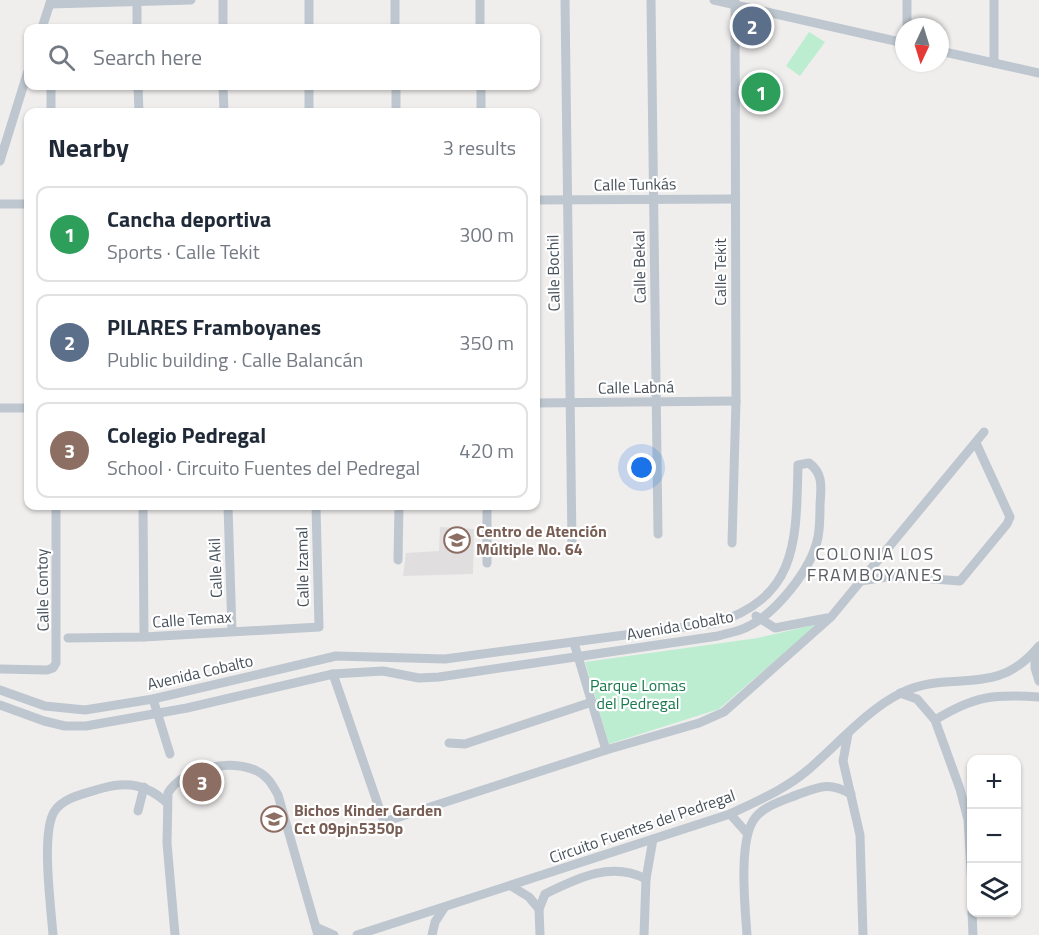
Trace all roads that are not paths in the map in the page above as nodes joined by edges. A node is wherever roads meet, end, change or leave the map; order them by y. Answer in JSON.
{"nodes":[{"id":1,"x":137,"y":0,"type":"edge"},
{"id":2,"x":191,"y":0,"type":"edge"},
{"id":3,"x":223,"y":0,"type":"edge"},
{"id":4,"x":309,"y":0,"type":"edge"},
{"id":5,"x":395,"y":0,"type":"edge"},
{"id":6,"x":480,"y":0,"type":"edge"},
{"id":7,"x":565,"y":0,"type":"edge"},
{"id":8,"x":651,"y":0,"type":"edge"},
{"id":9,"x":714,"y":0,"type":"edge"},
{"id":10,"x":908,"y":0,"type":"edge"},
{"id":11,"x":994,"y":0,"type":"edge"},
{"id":12,"x":50,"y":2,"type":"edge"},
{"id":13,"x":734,"y":2,"type":"edge"},
{"id":14,"x":907,"y":18,"type":"edge"},
{"id":15,"x":43,"y":24,"type":"edge"},
{"id":16,"x":137,"y":24,"type":"edge"},
{"id":17,"x":223,"y":24,"type":"edge"},
{"id":18,"x":309,"y":24,"type":"edge"},
{"id":19,"x":395,"y":24,"type":"edge"},
{"id":20,"x":480,"y":24,"type":"edge"},
{"id":21,"x":895,"y":42,"type":"edge"},
{"id":22,"x":949,"y":53,"type":"edge"},
{"id":23,"x":994,"y":63,"type":"junction"},
{"id":24,"x":1039,"y":74,"type":"edge"},
{"id":25,"x":24,"y":83,"type":"edge"},
{"id":26,"x":51,"y":90,"type":"edge"},
{"id":27,"x":138,"y":90,"type":"edge"},
{"id":28,"x":223,"y":90,"type":"edge"},
{"id":29,"x":309,"y":90,"type":"edge"},
{"id":30,"x":396,"y":90,"type":"edge"},
{"id":31,"x":481,"y":90,"type":"edge"},
{"id":32,"x":51,"y":108,"type":"edge"},
{"id":33,"x":139,"y":108,"type":"edge"},
{"id":34,"x":224,"y":108,"type":"edge"},
{"id":35,"x":309,"y":108,"type":"edge"},
{"id":36,"x":396,"y":108,"type":"edge"},
{"id":37,"x":481,"y":108,"type":"edge"},
{"id":38,"x":0,"y":161,"type":"edge"},
{"id":39,"x":653,"y":199,"type":"junction"},
{"id":40,"x":735,"y":199,"type":"junction"},
{"id":41,"x":540,"y":200,"type":"edge"},
{"id":42,"x":566,"y":200,"type":"junction"},
{"id":43,"x":0,"y":204,"type":"edge"},
{"id":44,"x":24,"y":204,"type":"edge"},
{"id":45,"x":736,"y":401,"type":"junction"},
{"id":46,"x":656,"y":402,"type":"junction"},
{"id":47,"x":540,"y":403,"type":"edge"},
{"id":48,"x":571,"y":403,"type":"junction"},
{"id":49,"x":0,"y":408,"type":"edge"},
{"id":50,"x":24,"y":408,"type":"edge"},
{"id":51,"x":984,"y":432,"type":"dead end"},
{"id":52,"x":976,"y":443,"type":"junction"},
{"id":53,"x":56,"y":510,"type":"edge"},
{"id":54,"x":143,"y":510,"type":"edge"},
{"id":55,"x":228,"y":510,"type":"edge"},
{"id":56,"x":316,"y":510,"type":"edge"},
{"id":57,"x":399,"y":510,"type":"edge"},
{"id":58,"x":487,"y":510,"type":"edge"},
{"id":59,"x":658,"y":534,"type":"dead end"},
{"id":60,"x":732,"y":543,"type":"dead end"},
{"id":61,"x":572,"y":545,"type":"dead end"},
{"id":62,"x":398,"y":560,"type":"dead end"},
{"id":63,"x":488,"y":563,"type":"dead end"},
{"id":64,"x":860,"y":581,"type":"junction"},
{"id":65,"x":751,"y":609,"type":"junction"},
{"id":66,"x":831,"y":617,"type":"junction"},
{"id":67,"x":760,"y":620,"type":"junction"},
{"id":68,"x":319,"y":627,"type":"joint"},
{"id":69,"x":231,"y":631,"type":"junction"},
{"id":70,"x":144,"y":637,"type":"junction"},
{"id":71,"x":68,"y":638,"type":"dead end"},
{"id":72,"x":574,"y":643,"type":"junction"},
{"id":73,"x":1037,"y":648,"type":"edge"},
{"id":74,"x":577,"y":656,"type":"junction"},
{"id":75,"x":0,"y":669,"type":"edge"},
{"id":76,"x":333,"y":674,"type":"junction"},
{"id":77,"x":1039,"y":681,"type":"edge"},
{"id":78,"x":0,"y":690,"type":"edge"},
{"id":79,"x":900,"y":693,"type":"junction"},
{"id":80,"x":1039,"y":697,"type":"edge"},
{"id":81,"x":153,"y":699,"type":"junction"},
{"id":82,"x":592,"y":702,"type":"junction"},
{"id":83,"x":0,"y":705,"type":"edge"},
{"id":84,"x":158,"y":714,"type":"junction"},
{"id":85,"x":935,"y":720,"type":"junction"},
{"id":86,"x":848,"y":732,"type":"junction"},
{"id":87,"x":449,"y":743,"type":"dead end"},
{"id":88,"x":606,"y":750,"type":"junction"},
{"id":89,"x":170,"y":754,"type":"dead end"},
{"id":90,"x":144,"y":787,"type":"junction"},
{"id":91,"x":850,"y":794,"type":"junction"},
{"id":92,"x":166,"y":802,"type":"junction"},
{"id":93,"x":138,"y":811,"type":"dead end"},
{"id":94,"x":730,"y":814,"type":"junction"},
{"id":95,"x":747,"y":833,"type":"junction"},
{"id":96,"x":653,"y":839,"type":"junction"},
{"id":97,"x":971,"y":863,"type":"edge"},
{"id":98,"x":646,"y":879,"type":"junction"},
{"id":99,"x":511,"y":886,"type":"junction"},
{"id":100,"x":444,"y":908,"type":"junction"},
{"id":101,"x":539,"y":909,"type":"junction"},
{"id":102,"x":972,"y":917,"type":"edge"},
{"id":103,"x":317,"y":931,"type":"edge"},
{"id":104,"x":53,"y":935,"type":"edge"},
{"id":105,"x":175,"y":935,"type":"edge"},
{"id":106,"x":334,"y":935,"type":"edge"},
{"id":107,"x":357,"y":935,"type":"edge"},
{"id":108,"x":432,"y":935,"type":"edge"},
{"id":109,"x":540,"y":935,"type":"edge"},
{"id":110,"x":644,"y":935,"type":"edge"},
{"id":111,"x":747,"y":935,"type":"edge"},
{"id":112,"x":863,"y":935,"type":"edge"},
{"id":113,"x":973,"y":935,"type":"edge"}],
"edges":[{"from":1,"to":2,"type":"street"},
{"from":1,"to":12,"type":"street"},
{"from":1,"to":16,"type":"street"},
{"from":3,"to":17,"type":"street"},
{"from":4,"to":18,"type":"street"},
{"from":5,"to":19,"type":"street"},
{"from":6,"to":20,"type":"street"},
{"from":7,"to":42,"type":"street","name":"Calle Bochil"},
{"from":8,"to":39,"type":"street","name":"Calle Bekal"},
{"from":9,"to":13,"type":"street"},
{"from":10,"to":14,"type":"street"},
{"from":11,"to":23,"type":"street"},
{"from":12,"to":15,"type":"street"},
{"from":13,"to":21,"type":"street"},
{"from":13,"to":40,"type":"street","name":"Calle Tekit"},
{"from":22,"to":23,"type":"street"},
{"from":23,"to":24,"type":"street"},
{"from":25,"to":38,"type":"street"},
{"from":26,"to":32,"type":"street"},
{"from":27,"to":33,"type":"street"},
{"from":28,"to":34,"type":"street"},
{"from":29,"to":35,"type":"street"},
{"from":30,"to":36,"type":"street"},
{"from":31,"to":37,"type":"street"},
{"from":39,"to":40,"type":"street","name":"Calle Tunkás"},
{"from":39,"to":42,"type":"street","name":"Calle Tunkás"},
{"from":39,"to":46,"type":"street","name":"Calle Bekal"},
{"from":40,"to":45,"type":"street","name":"Calle Tekit"},
{"from":41,"to":42,"type":"street","name":"Calle Tunkás"},
{"from":42,"to":48,"type":"street","name":"Calle Bochil"},
{"from":43,"to":44,"type":"street"},
{"from":45,"to":46,"type":"street","name":"Calle Labná"},
{"from":45,"to":60,"type":"street","name":"Calle Tekit"},
{"from":46,"to":48,"type":"street","name":"Calle Labná"},
{"from":46,"to":59,"type":"street","name":"Calle Bekal"},
{"from":47,"to":48,"type":"street","name":"Calle Labná"},
{"from":48,"to":61,"type":"street","name":"Calle Bochil"},
{"from":49,"to":50,"type":"street"},
{"from":51,"to":52,"type":"street"},
{"from":52,"to":64,"type":"street"},
{"from":52,"to":64,"type":"street"},
{"from":53,"to":75,"type":"street","name":"Calle Contoy"},
{"from":54,"to":70,"type":"street"},
{"from":55,"to":69,"type":"street","name":"Calle Akil"},
{"from":56,"to":68,"type":"street","name":"Calle Izamal"},
{"from":57,"to":62,"type":"street"},
{"from":58,"to":63,"type":"street"},
{"from":64,"to":66,"type":"street"},
{"from":65,"to":67,"type":"street"},
{"from":65,"to":67,"type":"street","name":"Avenida Cobalto"},
{"from":65,"to":72,"type":"street","name":"Avenida Cobalto"},
{"from":66,"to":67,"type":"street"},
{"from":66,"to":88,"type":"street"},
{"from":67,"to":74,"type":"street","name":"Avenida Cobalto"},
{"from":68,"to":69,"type":"street","name":"Calle Temax"},
{"from":69,"to":70,"type":"street","name":"Calle Temax"},
{"from":70,"to":71,"type":"street","name":"Calle Temax"},
{"from":72,"to":74,"type":"street"},
{"from":72,"to":81,"type":"street","name":"Avenida Cobalto"},
{"from":73,"to":77,"type":"street"},
{"from":73,"to":79,"type":"street","name":"Circuito Fuentes del Pedregal"},
{"from":74,"to":76,"type":"street","name":"Avenida Cobalto"},
{"from":74,"to":82,"type":"street"},
{"from":76,"to":84,"type":"street","name":"Avenida Cobalto"},
{"from":76,"to":88,"type":"street"},
{"from":78,"to":81,"type":"street","name":"Avenida Cobalto"},
{"from":79,"to":85,"type":"street"},
{"from":79,"to":86,"type":"street","name":"Circuito Fuentes del Pedregal"},
{"from":80,"to":85,"type":"street"},
{"from":81,"to":84,"type":"street"},
{"from":82,"to":87,"type":"street"},
{"from":82,"to":88,"type":"street"},
{"from":83,"to":84,"type":"street","name":"Avenida Cobalto"},
{"from":84,"to":89,"type":"street"},
{"from":85,"to":97,"type":"street"},
{"from":86,"to":91,"type":"street"},
{"from":86,"to":94,"type":"street","name":"Circuito Fuentes del Pedregal"},
{"from":90,"to":92,"type":"street"},
{"from":90,"to":93,"type":"street"},
{"from":90,"to":104,"type":"street"},
{"from":91,"to":95,"type":"street"},
{"from":91,"to":112,"type":"street"},
{"from":92,"to":103,"type":"street"},
{"from":92,"to":105,"type":"street"},
{"from":94,"to":95,"type":"street"},
{"from":94,"to":96,"type":"street","name":"Circuito Fuentes del Pedregal"},
{"from":95,"to":111,"type":"street"},
{"from":96,"to":98,"type":"street"},
{"from":96,"to":99,"type":"street","name":"Circuito Fuentes del Pedregal"},
{"from":98,"to":101,"type":"street"},
{"from":98,"to":110,"type":"street"},
{"from":99,"to":100,"type":"street","name":"Circuito Fuentes del Pedregal"},
{"from":99,"to":101,"type":"street"},
{"from":100,"to":107,"type":"street","name":"Circuito Fuentes del Pedregal"},
{"from":100,"to":108,"type":"street"},
{"from":101,"to":109,"type":"street"},
{"from":102,"to":113,"type":"street"},
{"from":103,"to":106,"type":"street"}]}
